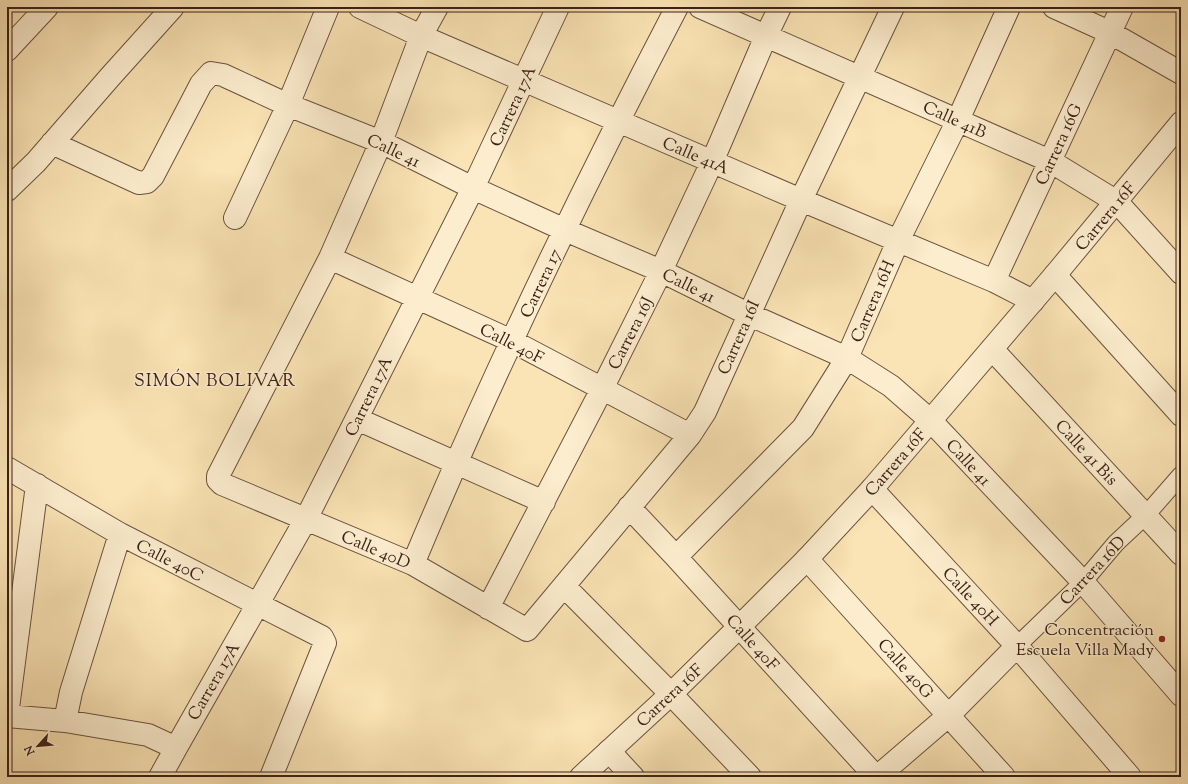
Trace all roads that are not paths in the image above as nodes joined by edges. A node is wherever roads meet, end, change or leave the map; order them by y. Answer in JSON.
{"nodes":[{"id":1,"x":48,"y":7,"type":"edge"},
{"id":2,"x":173,"y":7,"type":"edge"},
{"id":3,"x":328,"y":7,"type":"edge"},
{"id":4,"x":360,"y":7,"type":"edge"},
{"id":5,"x":436,"y":7,"type":"edge"},
{"id":6,"x":558,"y":7,"type":"edge"},
{"id":7,"x":677,"y":7,"type":"edge"},
{"id":8,"x":700,"y":7,"type":"edge"},
{"id":9,"x":780,"y":7,"type":"edge"},
{"id":10,"x":892,"y":7,"type":"edge"},
{"id":11,"x":1009,"y":7,"type":"edge"},
{"id":12,"x":1054,"y":7,"type":"edge"},
{"id":13,"x":1122,"y":7,"type":"edge"},
{"id":14,"x":1110,"y":32,"type":"junction"},
{"id":15,"x":421,"y":36,"type":"junction"},
{"id":16,"x":766,"y":36,"type":"junction"},
{"id":17,"x":7,"y":50,"type":"edge"},
{"id":18,"x":1181,"y":73,"type":"edge"},
{"id":19,"x":860,"y":77,"type":"junction"},
{"id":20,"x":524,"y":80,"type":"junction"},
{"id":21,"x":288,"y":105,"type":"junction"},
{"id":22,"x":958,"y":120,"type":"junction"},
{"id":23,"x":618,"y":121,"type":"junction"},
{"id":24,"x":1180,"y":127,"type":"edge"},
{"id":25,"x":381,"y":142,"type":"junction"},
{"id":26,"x":52,"y":143,"type":"junction"},
{"id":27,"x":1050,"y":161,"type":"junction"},
{"id":28,"x":712,"y":162,"type":"junction"},
{"id":29,"x":473,"y":188,"type":"junction"},
{"id":30,"x":7,"y":190,"type":"edge"},
{"id":31,"x":801,"y":200,"type":"junction"},
{"id":32,"x":1117,"y":202,"type":"junction"},
{"id":33,"x":235,"y":218,"type":"dead end"},
{"id":34,"x":565,"y":230,"type":"junction"},
{"id":35,"x":898,"y":242,"type":"junction"},
{"id":36,"x":330,"y":258,"type":"junction"},
{"id":37,"x":661,"y":271,"type":"junction"},
{"id":38,"x":1181,"y":273,"type":"edge"},
{"id":39,"x":1055,"y":275,"type":"junction"},
{"id":40,"x":994,"y":281,"type":"junction"},
{"id":41,"x":417,"y":297,"type":"junction"},
{"id":42,"x":1033,"y":301,"type":"junction"},
{"id":43,"x":748,"y":314,"type":"junction"},
{"id":44,"x":512,"y":341,"type":"junction"},
{"id":45,"x":992,"y":349,"type":"junction"},
{"id":46,"x":847,"y":358,"type":"junction"},
{"id":47,"x":602,"y":389,"type":"junction"},
{"id":48,"x":1181,"y":415,"type":"edge"},
{"id":49,"x":357,"y":419,"type":"junction"},
{"id":50,"x":931,"y":421,"type":"junction"},
{"id":51,"x":690,"y":435,"type":"junction"},
{"id":52,"x":456,"y":462,"type":"junction"},
{"id":53,"x":7,"y":468,"type":"edge"},
{"id":54,"x":1181,"y":475,"type":"edge"},
{"id":55,"x":38,"y":485,"type":"junction"},
{"id":56,"x":872,"y":489,"type":"junction"},
{"id":57,"x":544,"y":502,"type":"junction"},
{"id":58,"x":629,"y":507,"type":"junction"},
{"id":59,"x":1146,"y":515,"type":"junction"},
{"id":60,"x":306,"y":519,"type":"junction"},
{"id":61,"x":120,"y":534,"type":"junction"},
{"id":62,"x":1181,"y":554,"type":"edge"},
{"id":63,"x":676,"y":557,"type":"junction"},
{"id":64,"x":807,"y":559,"type":"junction"},
{"id":65,"x":413,"y":564,"type":"junction"},
{"id":66,"x":1083,"y":582,"type":"junction"},
{"id":67,"x":565,"y":587,"type":"junction"},
{"id":68,"x":257,"y":604,"type":"junction"},
{"id":69,"x":488,"y":608,"type":"junction"},
{"id":70,"x":739,"y":627,"type":"junction"},
{"id":71,"x":527,"y":630,"type":"joint"},
{"id":72,"x":1016,"y":646,"type":"junction"},
{"id":73,"x":671,"y":694,"type":"junction"},
{"id":74,"x":1181,"y":695,"type":"edge"},
{"id":75,"x":7,"y":716,"type":"edge"},
{"id":76,"x":948,"y":716,"type":"junction"},
{"id":77,"x":65,"y":721,"type":"junction"},
{"id":78,"x":176,"y":748,"type":"junction"},
{"id":79,"x":609,"y":751,"type":"junction"},
{"id":80,"x":160,"y":777,"type":"edge"},
{"id":81,"x":271,"y":777,"type":"edge"},
{"id":82,"x":581,"y":777,"type":"edge"},
{"id":83,"x":633,"y":777,"type":"edge"},
{"id":84,"x":750,"y":777,"type":"edge"},
{"id":85,"x":876,"y":777,"type":"edge"},
{"id":86,"x":1004,"y":777,"type":"edge"},
{"id":87,"x":1130,"y":777,"type":"edge"}],
"edges":[{"from":1,"to":17,"type":"street"},
{"from":2,"to":26,"type":"street"},
{"from":3,"to":21,"type":"street"},
{"from":4,"to":15,"type":"street","name":"Calle 41A"},
{"from":5,"to":15,"type":"street"},
{"from":6,"to":20,"type":"street","name":"Carrera 17A"},
{"from":7,"to":23,"type":"street","name":"Carrera 17"},
{"from":8,"to":16,"type":"street","name":"Calle 41B"},
{"from":9,"to":16,"type":"street","name":"Carrera 16J"},
{"from":10,"to":19,"type":"street","name":"Carrera 16I"},
{"from":11,"to":22,"type":"street","name":"Carrera 16H"},
{"from":12,"to":14,"type":"street"},
{"from":13,"to":14,"type":"street","name":"Carrera 16G"},
{"from":14,"to":18,"type":"street"},
{"from":14,"to":27,"type":"street","name":"Carrera 16G"},
{"from":15,"to":20,"type":"street","name":"Calle 41A"},
{"from":15,"to":25,"type":"street"},
{"from":16,"to":19,"type":"street","name":"Calle 41B"},
{"from":16,"to":28,"type":"street","name":"Carrera 16J"},
{"from":19,"to":22,"type":"street","name":"Calle 41B"},
{"from":19,"to":31,"type":"street","name":"Carrera 16I"},
{"from":20,"to":23,"type":"street","name":"Calle 41A"},
{"from":20,"to":29,"type":"street","name":"Carrera 17A"},
{"from":21,"to":25,"type":"street","name":"Calle 41"},
{"from":21,"to":26,"type":"street","name":"Calle 41"},
{"from":21,"to":33,"type":"street"},
{"from":22,"to":27,"type":"street","name":"Calle 41B"},
{"from":22,"to":35,"type":"street","name":"Carrera 16H"},
{"from":23,"to":28,"type":"street","name":"Calle 41A"},
{"from":23,"to":34,"type":"street","name":"Carrera 17"},
{"from":24,"to":32,"type":"street","name":"Carrera 16F"},
{"from":25,"to":29,"type":"street","name":"Calle 41"},
{"from":25,"to":36,"type":"street"},
{"from":26,"to":30,"type":"street"},
{"from":27,"to":32,"type":"street","name":"Calle 41B"},
{"from":27,"to":40,"type":"street","name":"Carrera 16G"},
{"from":28,"to":31,"type":"street","name":"Calle 41A"},
{"from":28,"to":37,"type":"street","name":"Carrera 16J"},
{"from":29,"to":34,"type":"street","name":"Calle 41"},
{"from":29,"to":41,"type":"street","name":"Carrera 17A"},
{"from":31,"to":35,"type":"street","name":"Calle 41A"},
{"from":31,"to":43,"type":"street","name":"Carrera 16I"},
{"from":32,"to":38,"type":"street","name":"Calle 41B"},
{"from":32,"to":39,"type":"street","name":"Carrera 16F"},
{"from":34,"to":37,"type":"street","name":"Calle 41"},
{"from":34,"to":44,"type":"street","name":"Carrera 17"},
{"from":35,"to":40,"type":"street","name":"Calle 41A"},
{"from":35,"to":46,"type":"street","name":"Carrera 16H"},
{"from":36,"to":41,"type":"street","name":"Calle 40F"},
{"from":36,"to":60,"type":"street","name":"Calle 40D"},
{"from":37,"to":43,"type":"street","name":"Calle 41"},
{"from":37,"to":47,"type":"street","name":"Carrera 16J"},
{"from":39,"to":42,"type":"street","name":"Carrera 16F"},
{"from":39,"to":48,"type":"street"},
{"from":40,"to":42,"type":"street","name":"Calle 41A"},
{"from":41,"to":44,"type":"street","name":"Calle 40F"},
{"from":41,"to":49,"type":"street","name":"Carrera 17A"},
{"from":42,"to":45,"type":"street","name":"Carrera 16F"},
{"from":43,"to":46,"type":"street","name":"Calle 41"},
{"from":43,"to":51,"type":"street","name":"Carrera 16I"},
{"from":44,"to":47,"type":"street","name":"Calle 40F"},
{"from":44,"to":52,"type":"street","name":"Carrera 17"},
{"from":45,"to":50,"type":"street","name":"Carrera 16F"},
{"from":45,"to":59,"type":"street","name":"Calle 41 Bis"},
{"from":46,"to":50,"type":"street","name":"Calle 41"},
{"from":46,"to":63,"type":"street","name":"Carrera 16H"},
{"from":47,"to":51,"type":"street","name":"Calle 40F"},
{"from":47,"to":57,"type":"street","name":"Carrera 16J"},
{"from":49,"to":52,"type":"street"},
{"from":49,"to":60,"type":"street","name":"Carrera 17A"},
{"from":50,"to":56,"type":"street","name":"Carrera 16F"},
{"from":50,"to":66,"type":"street","name":"Calle 41"},
{"from":51,"to":58,"type":"street","name":"Carrera 16I"},
{"from":52,"to":57,"type":"street"},
{"from":52,"to":65,"type":"street","name":"Carrera 17"},
{"from":53,"to":55,"type":"street","name":"Calle 40C"},
{"from":54,"to":59,"type":"street","name":"Carrera 16D"},
{"from":55,"to":61,"type":"street","name":"Calle 40C"},
{"from":55,"to":75,"type":"street"},
{"from":56,"to":64,"type":"street","name":"Carrera 16F"},
{"from":56,"to":72,"type":"street","name":"Calle 40H"},
{"from":57,"to":69,"type":"street","name":"Carrera 16J"},
{"from":58,"to":63,"type":"street","name":"Calle 40F"},
{"from":58,"to":67,"type":"street","name":"Carrera 16I"},
{"from":59,"to":62,"type":"street","name":"Calle 41 Bis"},
{"from":59,"to":66,"type":"street","name":"Carrera 16D"},
{"from":60,"to":65,"type":"street","name":"Calle 40D"},
{"from":60,"to":68,"type":"street","name":"Carrera 17A"},
{"from":61,"to":68,"type":"street","name":"Calle 40C"},
{"from":61,"to":77,"type":"street"},
{"from":63,"to":70,"type":"street","name":"Calle 40F"},
{"from":64,"to":70,"type":"street","name":"Carrera 16F"},
{"from":64,"to":76,"type":"street","name":"Calle 40G"},
{"from":65,"to":69,"type":"street","name":"Calle 40D"},
{"from":66,"to":72,"type":"street","name":"Carrera 16D"},
{"from":66,"to":74,"type":"street","name":"Calle 41"},
{"from":67,"to":71,"type":"street","name":"Carrera 16I"},
{"from":67,"to":73,"type":"street"},
{"from":68,"to":78,"type":"street","name":"Carrera 17A"},
{"from":68,"to":81,"type":"street","name":"Calle 40C"},
{"from":69,"to":71,"type":"street","name":"Calle 40D"},
{"from":70,"to":73,"type":"street","name":"Carrera 16F"},
{"from":70,"to":85,"type":"street","name":"Calle 40F"},
{"from":72,"to":76,"type":"street","name":"Carrera 16D"},
{"from":72,"to":87,"type":"street","name":"Calle 40H"},
{"from":73,"to":79,"type":"street","name":"Carrera 16F"},
{"from":73,"to":84,"type":"street"},
{"from":75,"to":77,"type":"street"},
{"from":76,"to":85,"type":"street","name":"Carrera 16D"},
{"from":76,"to":86,"type":"street","name":"Calle 40G"},
{"from":77,"to":78,"type":"street"},
{"from":78,"to":80,"type":"street","name":"Carrera 17A"},
{"from":79,"to":82,"type":"street","name":"Carrera 16F"},
{"from":79,"to":83,"type":"street"}]}
